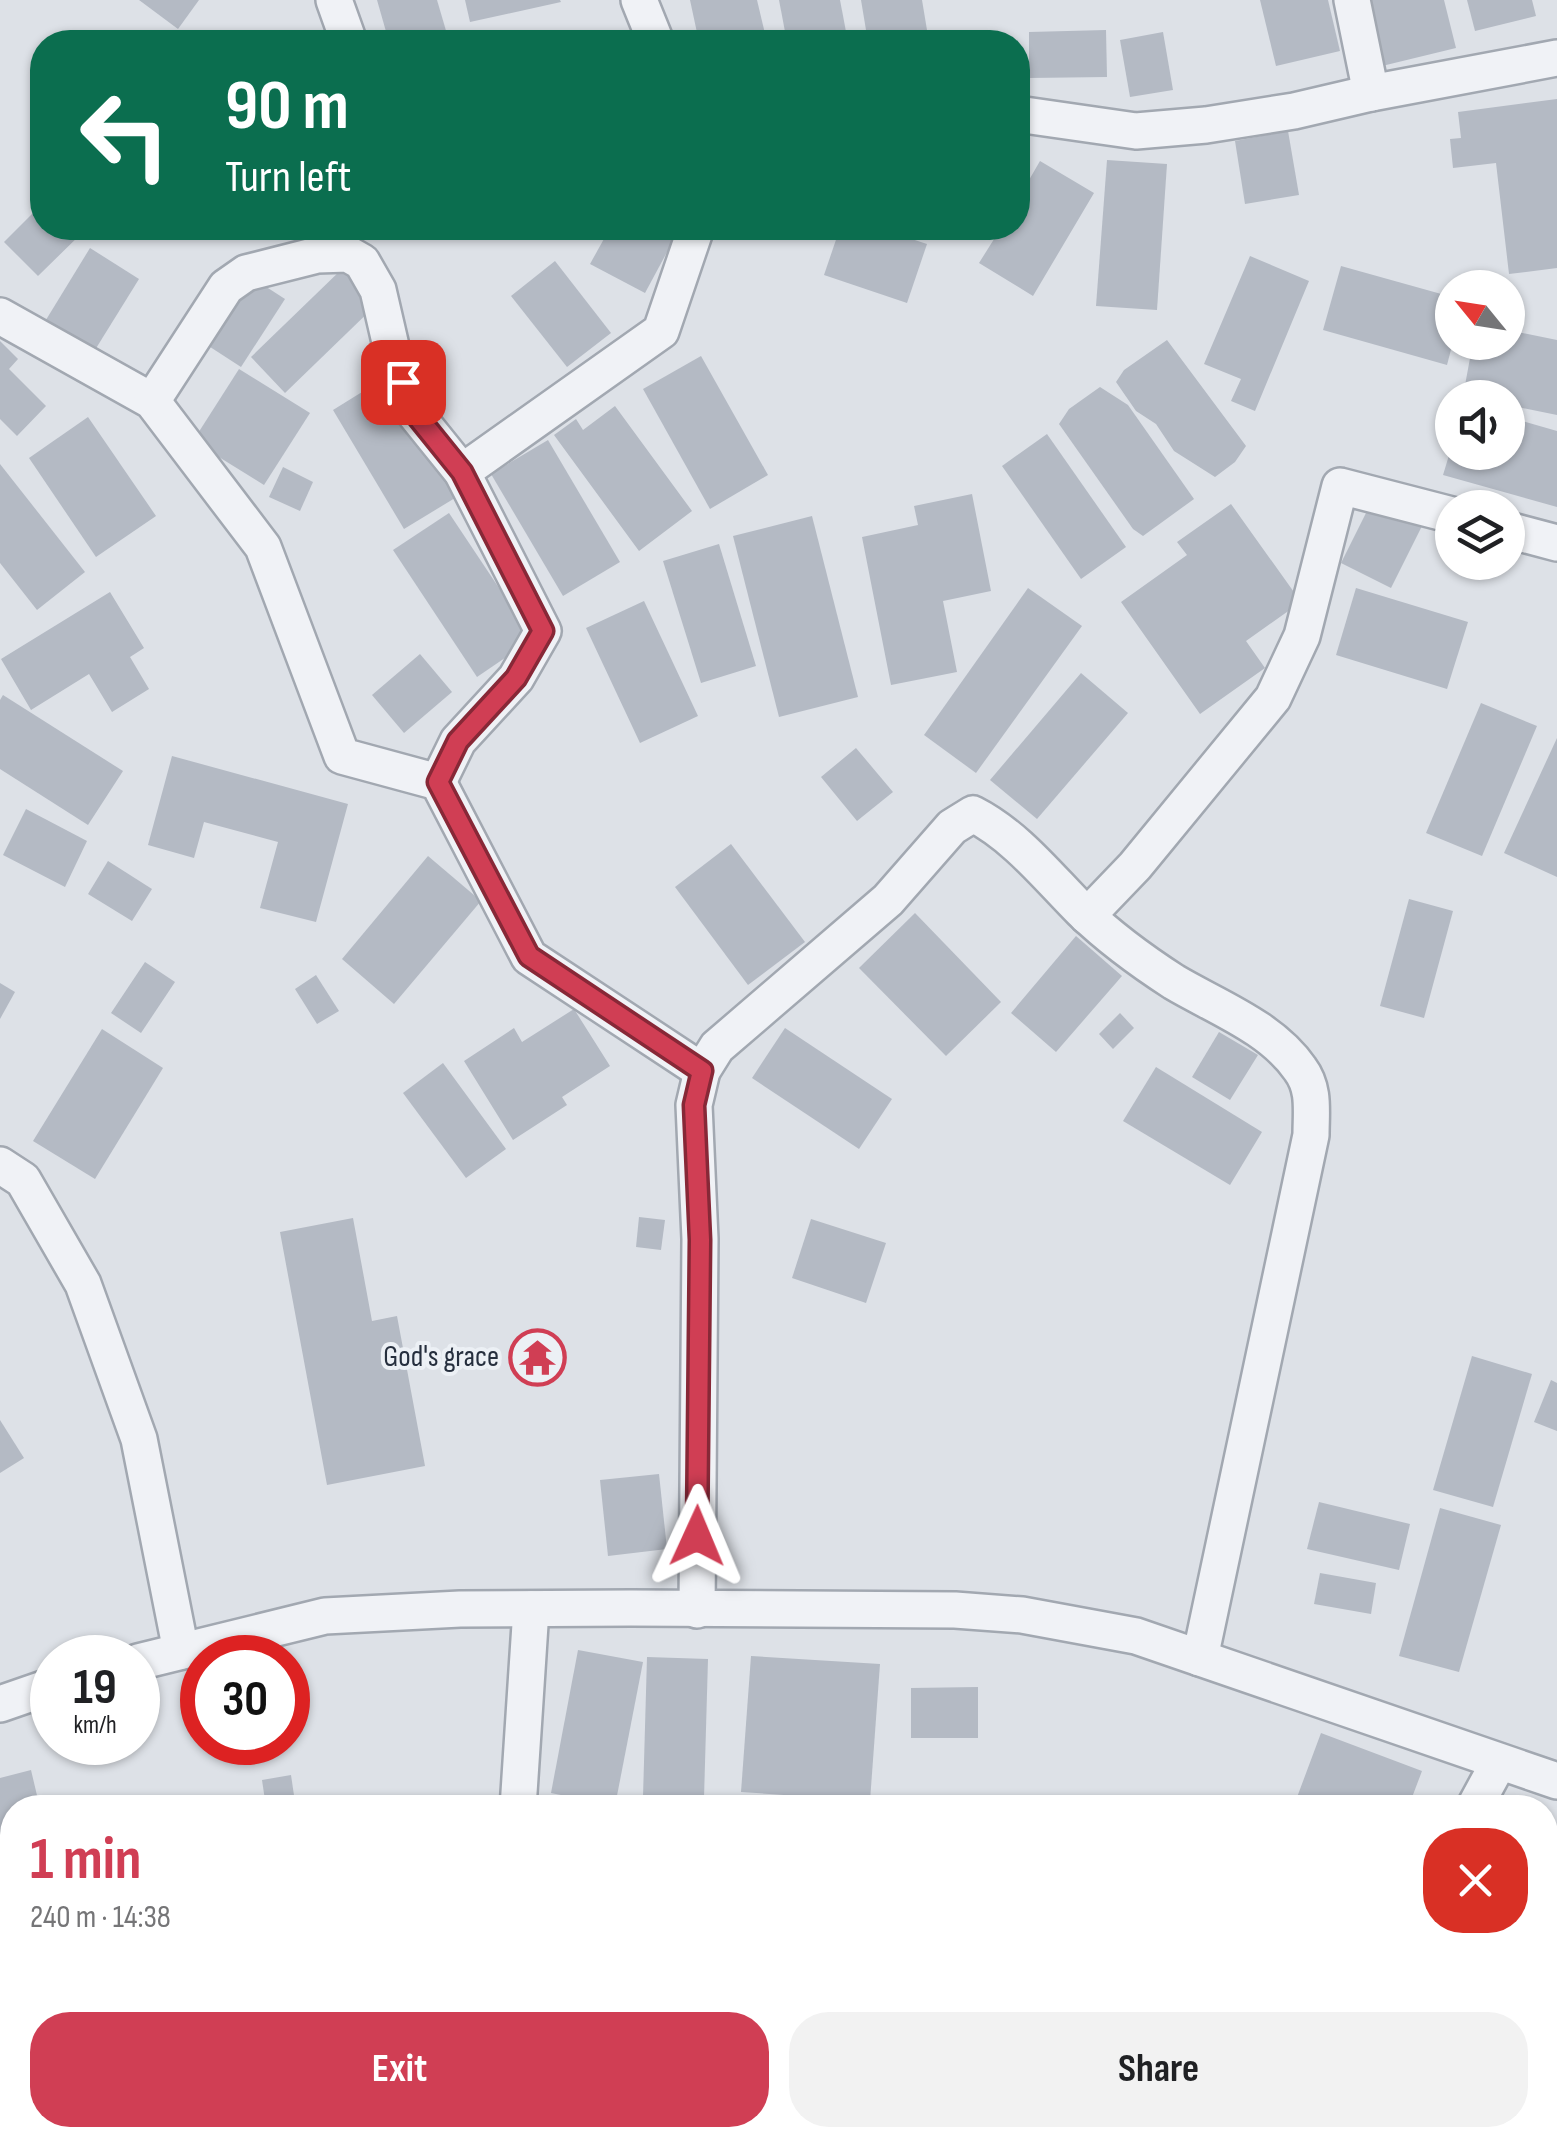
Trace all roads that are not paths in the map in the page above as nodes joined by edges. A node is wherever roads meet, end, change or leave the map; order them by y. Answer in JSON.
{"nodes":[{"id":1,"x":334,"y":0,"type":"edge"},
{"id":2,"x":638,"y":0,"type":"edge"},
{"id":3,"x":1352,"y":0,"type":"edge"},
{"id":4,"x":345,"y":30,"type":"edge"},
{"id":5,"x":651,"y":30,"type":"edge"},
{"id":6,"x":1557,"y":58,"type":"edge"},
{"id":7,"x":1371,"y":93,"type":"junction"},
{"id":8,"x":1030,"y":116,"type":"edge"},
{"id":9,"x":692,"y":240,"type":"edge"},
{"id":10,"x":0,"y":316,"type":"edge"},
{"id":11,"x":152,"y":401,"type":"junction"},
{"id":12,"x":462,"y":472,"type":"junction"},
{"id":13,"x":1435,"y":511,"type":"edge"},
{"id":14,"x":1525,"y":535,"type":"edge"},
{"id":15,"x":1557,"y":543,"type":"edge"},
{"id":16,"x":438,"y":782,"type":"junction"},
{"id":17,"x":1087,"y":916,"type":"junction"},
{"id":18,"x":702,"y":1071,"type":"junction"},
{"id":19,"x":0,"y":1165,"type":"edge"},
{"id":20,"x":531,"y":1608,"type":"junction"},
{"id":21,"x":697,"y":1610,"type":"junction"},
{"id":22,"x":247,"y":1635,"type":"edge"},
{"id":23,"x":180,"y":1641,"type":"edge"},
{"id":24,"x":1200,"y":1658,"type":"junction"},
{"id":25,"x":30,"y":1694,"type":"edge"},
{"id":26,"x":0,"y":1704,"type":"edge"},
{"id":27,"x":1499,"y":1762,"type":"junction"},
{"id":28,"x":1557,"y":1781,"type":"edge"},
{"id":29,"x":519,"y":1795,"type":"edge"},
{"id":30,"x":1481,"y":1795,"type":"edge"}],
"edges":[{"from":1,"to":4,"type":"street"},
{"from":2,"to":5,"type":"street"},
{"from":3,"to":7,"type":"street"},
{"from":6,"to":7,"type":"street"},
{"from":7,"to":8,"type":"street"},
{"from":9,"to":12,"type":"street"},
{"from":10,"to":11,"type":"street"},
{"from":11,"to":12,"type":"street"},
{"from":11,"to":16,"type":"street"},
{"from":12,"to":16,"type":"street"},
{"from":13,"to":17,"type":"street"},
{"from":14,"to":15,"type":"street"},
{"from":16,"to":18,"type":"street"},
{"from":17,"to":18,"type":"street"},
{"from":17,"to":24,"type":"street"},
{"from":18,"to":21,"type":"street"},
{"from":19,"to":23,"type":"street"},
{"from":20,"to":21,"type":"street"},
{"from":20,"to":22,"type":"street"},
{"from":20,"to":29,"type":"street"},
{"from":21,"to":24,"type":"street"},
{"from":24,"to":27,"type":"street"},
{"from":25,"to":26,"type":"street"},
{"from":27,"to":28,"type":"street"},
{"from":27,"to":30,"type":"street"}]}
